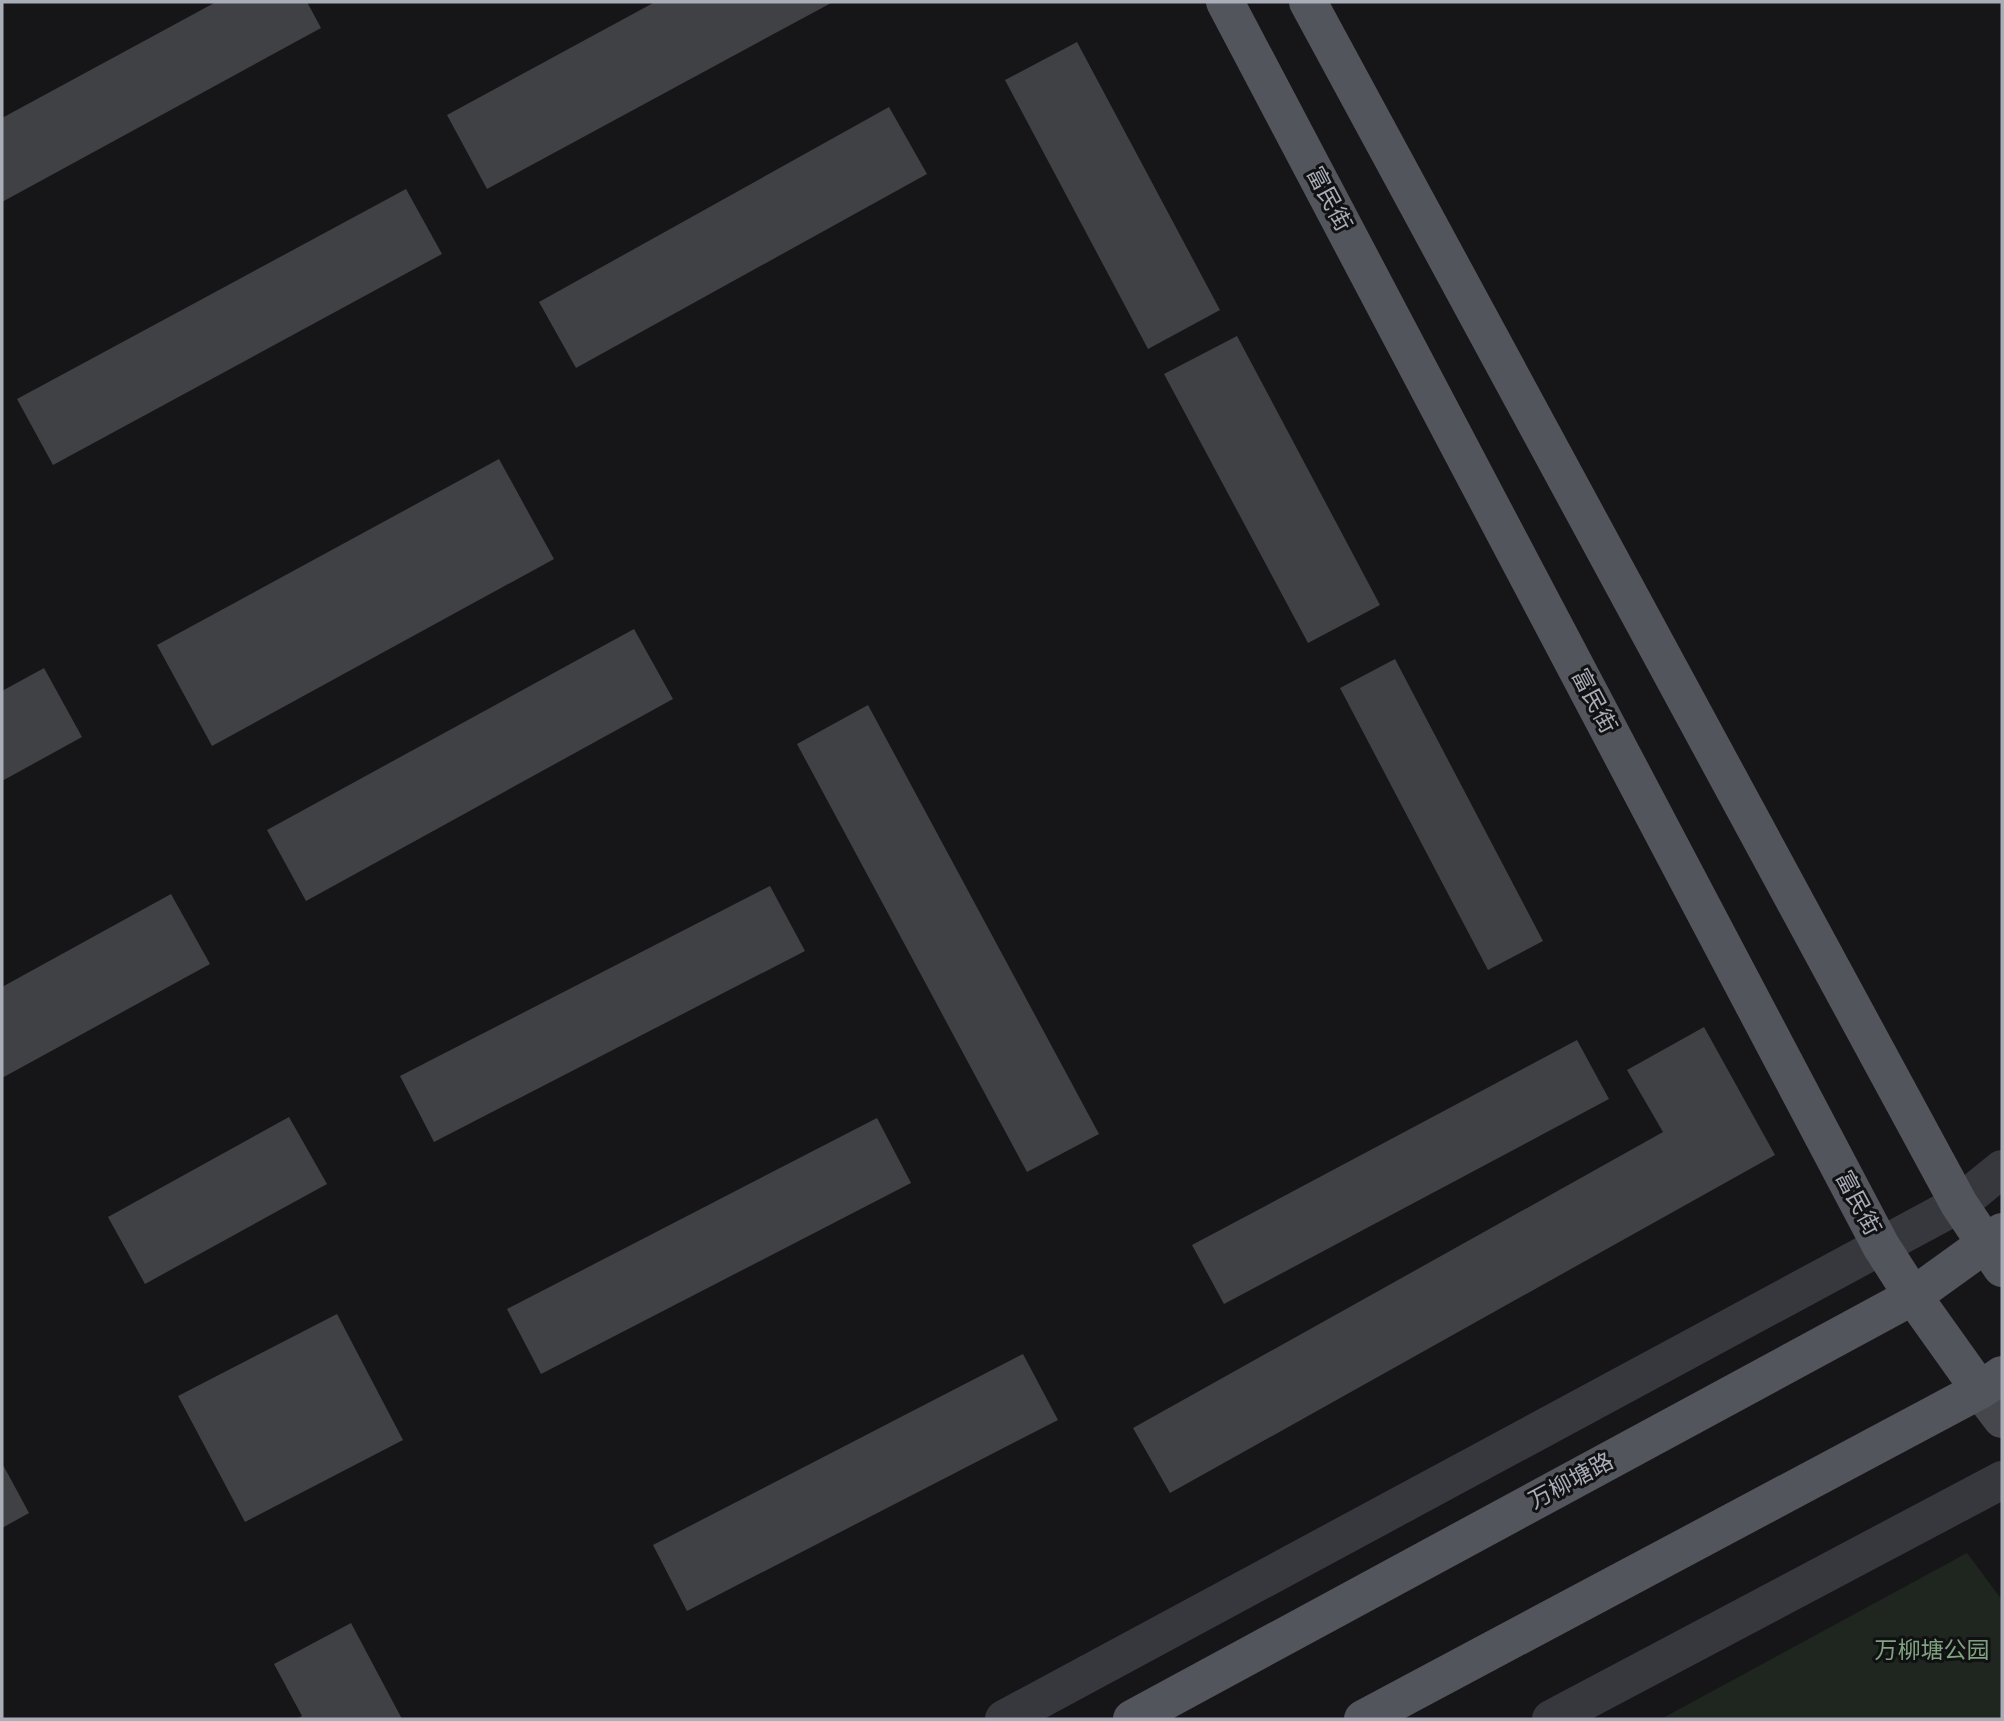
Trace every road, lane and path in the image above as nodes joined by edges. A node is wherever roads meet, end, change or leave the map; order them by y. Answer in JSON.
{"nodes":[{"id":1,"x":1225,"y":2,"type":"edge"},
{"id":2,"x":1308,"y":2,"type":"edge"},
{"id":3,"x":2002,"y":1169,"type":"edge"},
{"id":4,"x":1959,"y":1204,"type":"junction"},
{"id":5,"x":1881,"y":1246,"type":"junction"},
{"id":6,"x":1996,"y":1248,"type":"edge"},
{"id":7,"x":1913,"y":1296,"type":"junction"},
{"id":8,"x":1995,"y":1395,"type":"edge"},
{"id":9,"x":2002,"y":1480,"type":"edge"},
{"id":10,"x":1004,"y":1719,"type":"edge"},
{"id":11,"x":1132,"y":1719,"type":"edge"},
{"id":12,"x":1363,"y":1719,"type":"edge"},
{"id":13,"x":1551,"y":1719,"type":"edge"}],
"edges":[{"from":1,"to":5,"type":"main road","name":"富民街"},
{"from":2,"to":4,"type":"main road"},
{"from":3,"to":4,"type":"street"},
{"from":4,"to":5,"type":"street"},
{"from":4,"to":6,"type":"main road"},
{"from":5,"to":7,"type":"main road","name":"富民街"},
{"from":5,"to":10,"type":"street"},
{"from":6,"to":7,"type":"main road","name":"万柳塘路"},
{"from":7,"to":8,"type":"main road","name":"富民街"},
{"from":7,"to":11,"type":"main road","name":"万柳塘路"},
{"from":8,"to":12,"type":"main road"},
{"from":9,"to":13,"type":"street"}]}
